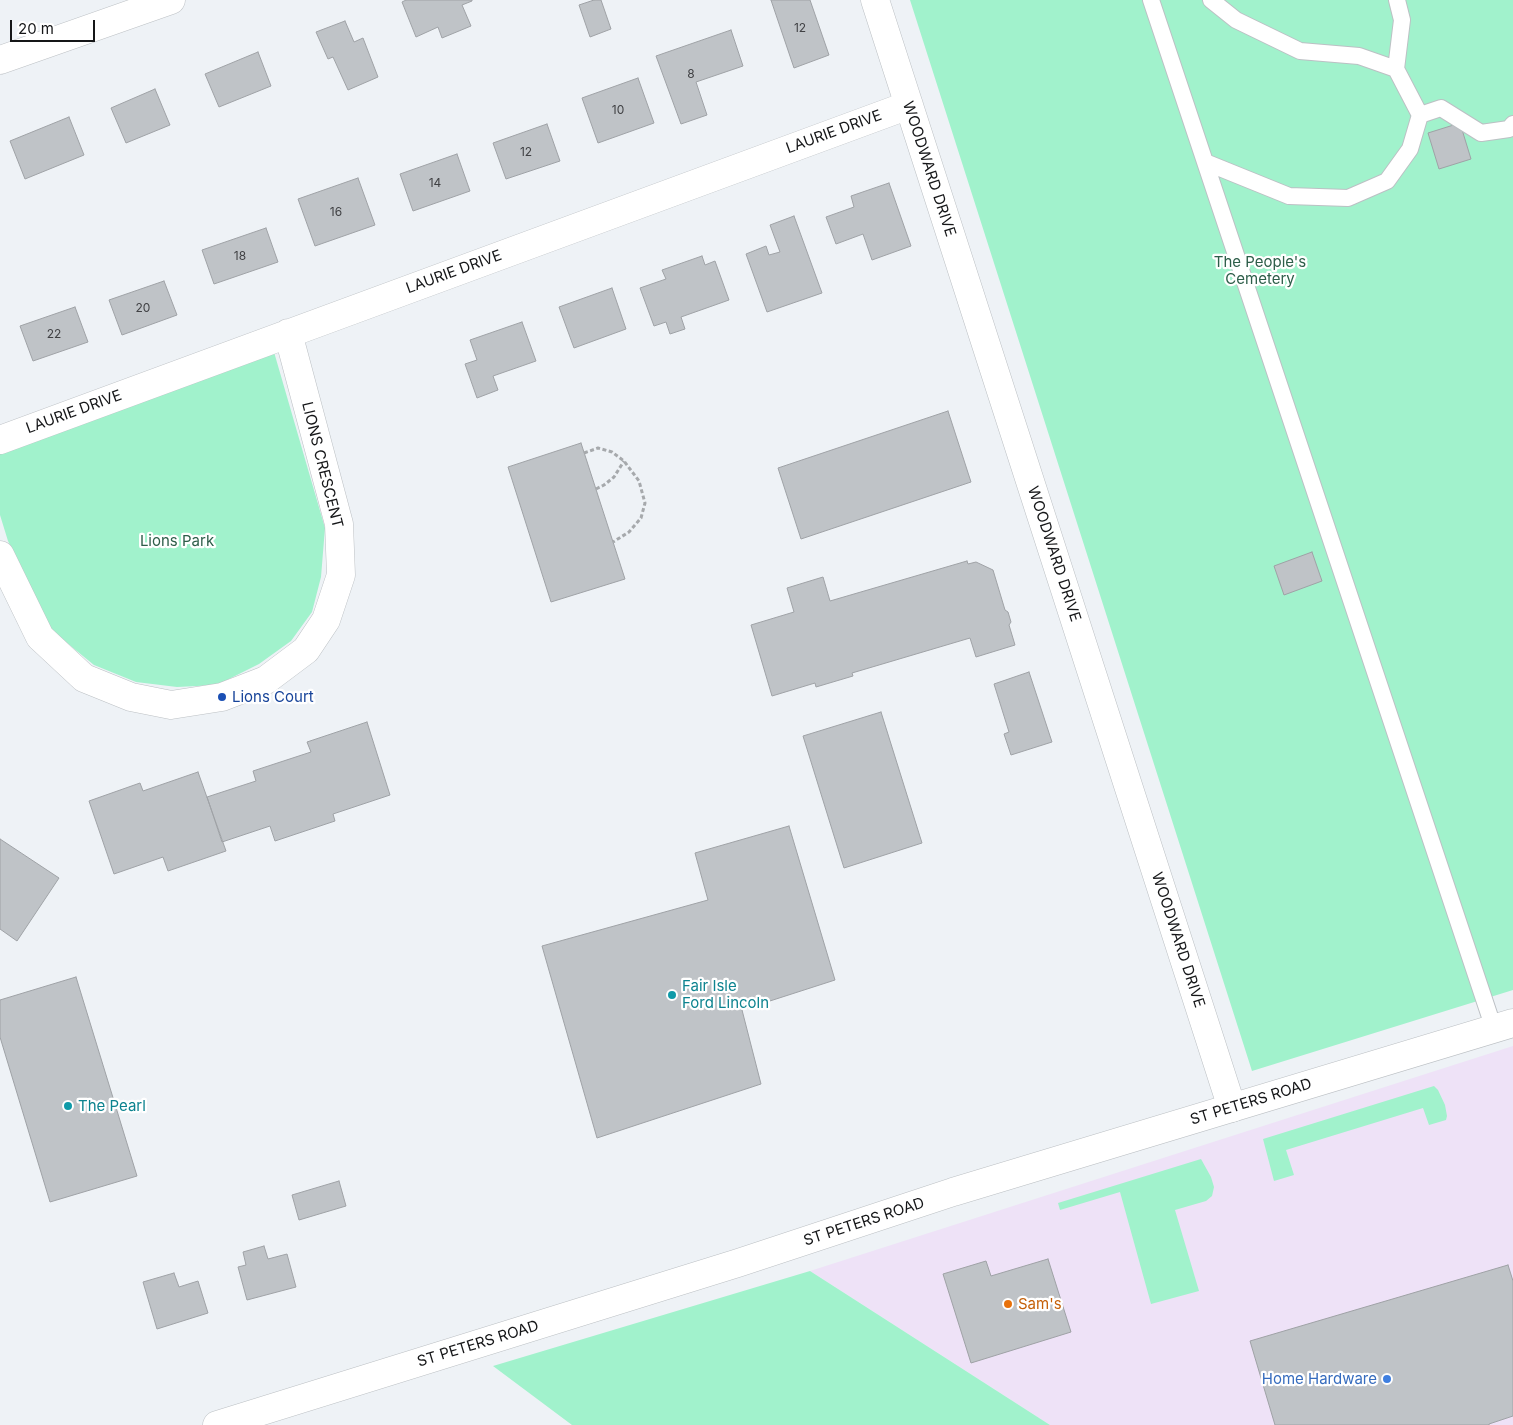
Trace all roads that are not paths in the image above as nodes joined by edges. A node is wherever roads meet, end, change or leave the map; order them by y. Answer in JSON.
{"nodes":[{"id":1,"x":171,"y":0,"type":"edge"},
{"id":2,"x":875,"y":0,"type":"edge"},
{"id":3,"x":1151,"y":0,"type":"edge"},
{"id":4,"x":1211,"y":0,"type":"edge"},
{"id":5,"x":1397,"y":0,"type":"edge"},
{"id":6,"x":0,"y":60,"type":"edge"},
{"id":7,"x":1396,"y":69,"type":"junction"},
{"id":8,"x":909,"y":105,"type":"junction"},
{"id":9,"x":1420,"y":115,"type":"junction"},
{"id":10,"x":1513,"y":124,"type":"edge"},
{"id":11,"x":1205,"y":162,"type":"junction"},
{"id":12,"x":288,"y":333,"type":"junction"},
{"id":13,"x":0,"y":440,"type":"edge"},
{"id":14,"x":0,"y":555,"type":"edge"},
{"id":15,"x":1504,"y":1026,"type":"edge"},
{"id":16,"x":1232,"y":1108,"type":"junction"},
{"id":17,"x":217,"y":1425,"type":"edge"}],
"edges":[{"from":1,"to":6,"type":"street"},
{"from":2,"to":8,"type":"street","name":"WOODWARD DRIVE"},
{"from":3,"to":11,"type":"lane"},
{"from":4,"to":7,"type":"lane"},
{"from":5,"to":7,"type":"lane"},
{"from":7,"to":9,"type":"lane"},
{"from":8,"to":12,"type":"street","name":"LAURIE DRIVE"},
{"from":8,"to":16,"type":"street","name":"WOODWARD DRIVE"},
{"from":9,"to":10,"type":"lane"},
{"from":9,"to":11,"type":"lane"},
{"from":11,"to":15,"type":"lane"},
{"from":12,"to":13,"type":"street","name":"LAURIE DRIVE"},
{"from":12,"to":14,"type":"street","name":"LIONS CRESCENT"},
{"from":15,"to":16,"type":"street","name":"ST PETERS ROAD"},
{"from":16,"to":17,"type":"street","name":"ST PETERS ROAD"}]}
